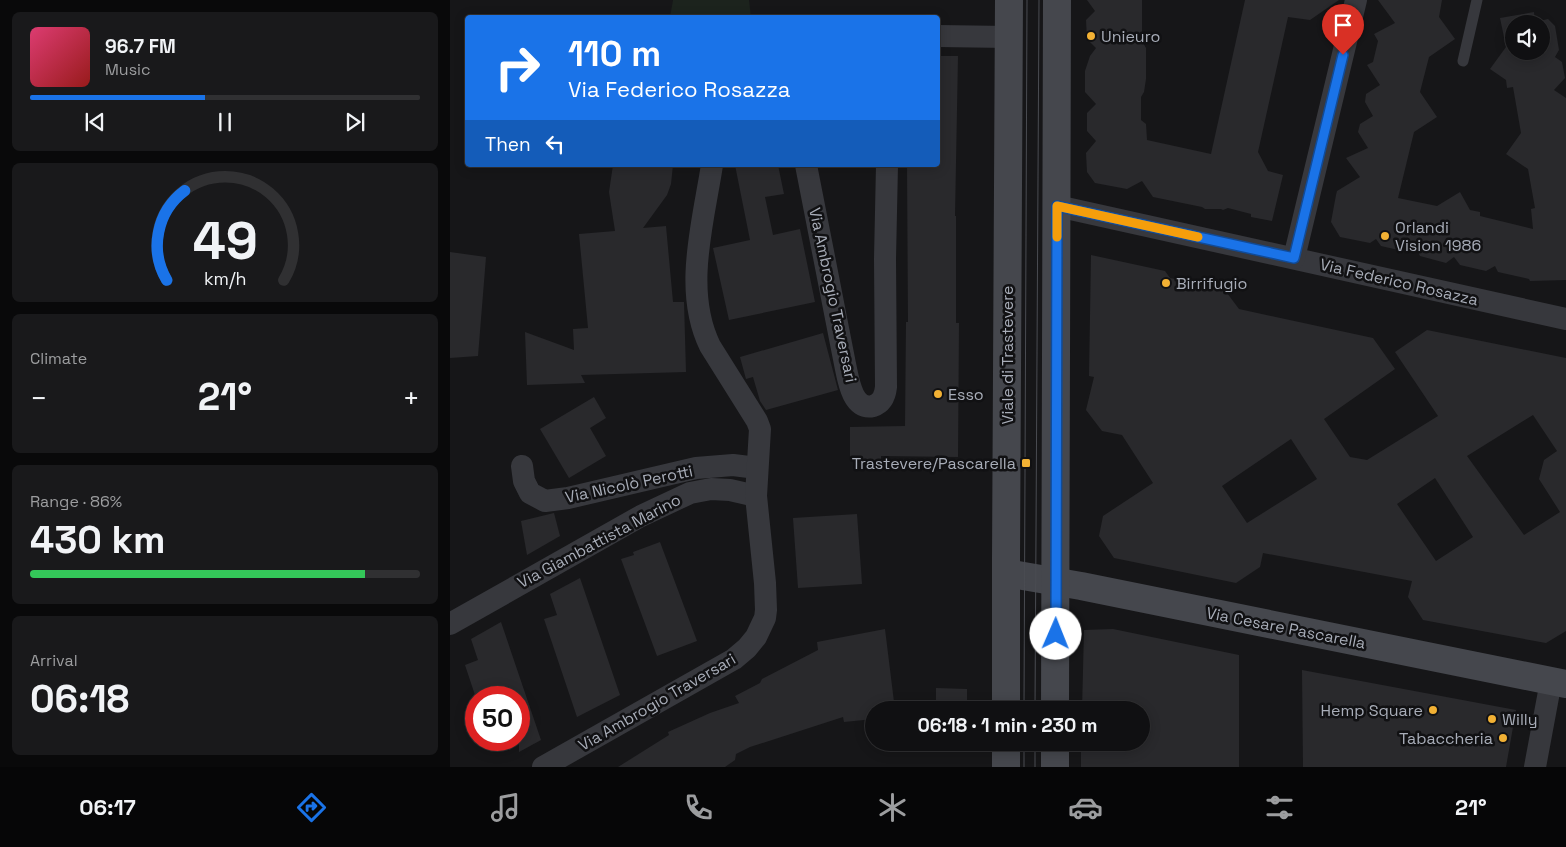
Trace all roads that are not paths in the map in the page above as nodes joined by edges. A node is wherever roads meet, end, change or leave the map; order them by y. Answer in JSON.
{"nodes":[{"id":1,"x":1009,"y":0,"type":"edge"},
{"id":2,"x":1057,"y":0,"type":"edge"},
{"id":3,"x":1356,"y":0,"type":"edge"},
{"id":4,"x":1477,"y":0,"type":"edge"},
{"id":5,"x":940,"y":36,"type":"edge"},
{"id":6,"x":1008,"y":37,"type":"junction"},
{"id":7,"x":1464,"y":61,"type":"dead end"},
{"id":8,"x":712,"y":167,"type":"edge"},
{"id":9,"x":806,"y":167,"type":"edge"},
{"id":10,"x":887,"y":167,"type":"edge"},
{"id":11,"x":1057,"y":206,"type":"junction"},
{"id":12,"x":1294,"y":258,"type":"junction"},
{"id":13,"x":1566,"y":319,"type":"edge"},
{"id":14,"x":522,"y":466,"type":"dead end"},
{"id":15,"x":757,"y":468,"type":"junction"},
{"id":16,"x":756,"y":496,"type":"junction"},
{"id":17,"x":1006,"y":573,"type":"junction"},
{"id":18,"x":1056,"y":582,"type":"junction"},
{"id":19,"x":450,"y":624,"type":"edge"},
{"id":20,"x":1558,"y":683,"type":"edge"},
{"id":21,"x":1006,"y":701,"type":"edge"},
{"id":22,"x":1055,"y":701,"type":"edge"},
{"id":23,"x":1006,"y":751,"type":"edge"},
{"id":24,"x":1055,"y":751,"type":"edge"},
{"id":25,"x":544,"y":767,"type":"edge"},
{"id":26,"x":1006,"y":767,"type":"edge"},
{"id":27,"x":1055,"y":767,"type":"edge"},
{"id":28,"x":1535,"y":767,"type":"edge"}],
"edges":[{"from":1,"to":6,"type":"main road","name":"Viale di Trastevere"},
{"from":2,"to":11,"type":"main road"},
{"from":3,"to":12,"type":"street"},
{"from":4,"to":7,"type":"lane"},
{"from":5,"to":6,"type":"street"},
{"from":6,"to":17,"type":"main road","name":"Viale di Trastevere"},
{"from":8,"to":15,"type":"street","name":"Via Ambrogio Traversari"},
{"from":9,"to":10,"type":"street","name":"Via Ambrogio Traversari"},
{"from":11,"to":12,"type":"street","name":"Via Federico Rosazza"},
{"from":11,"to":18,"type":"main road"},
{"from":12,"to":13,"type":"street","name":"Via Federico Rosazza"},
{"from":14,"to":15,"type":"street","name":"Via Nicolò Perotti"},
{"from":15,"to":16,"type":"street","name":"Via Ambrogio Traversari"},
{"from":16,"to":19,"type":"street","name":"Via Giambattista Marino"},
{"from":16,"to":25,"type":"street","name":"Via Ambrogio Traversari"},
{"from":17,"to":18,"type":"main road","name":"Via Cesare Pascarella"},
{"from":17,"to":21,"type":"main road","name":"Viale di Trastevere"},
{"from":18,"to":20,"type":"main road","name":"Via Cesare Pascarella"},
{"from":18,"to":22,"type":"main road"},
{"from":20,"to":28,"type":"street"},
{"from":23,"to":26,"type":"main road"},
{"from":24,"to":27,"type":"main road"}]}
